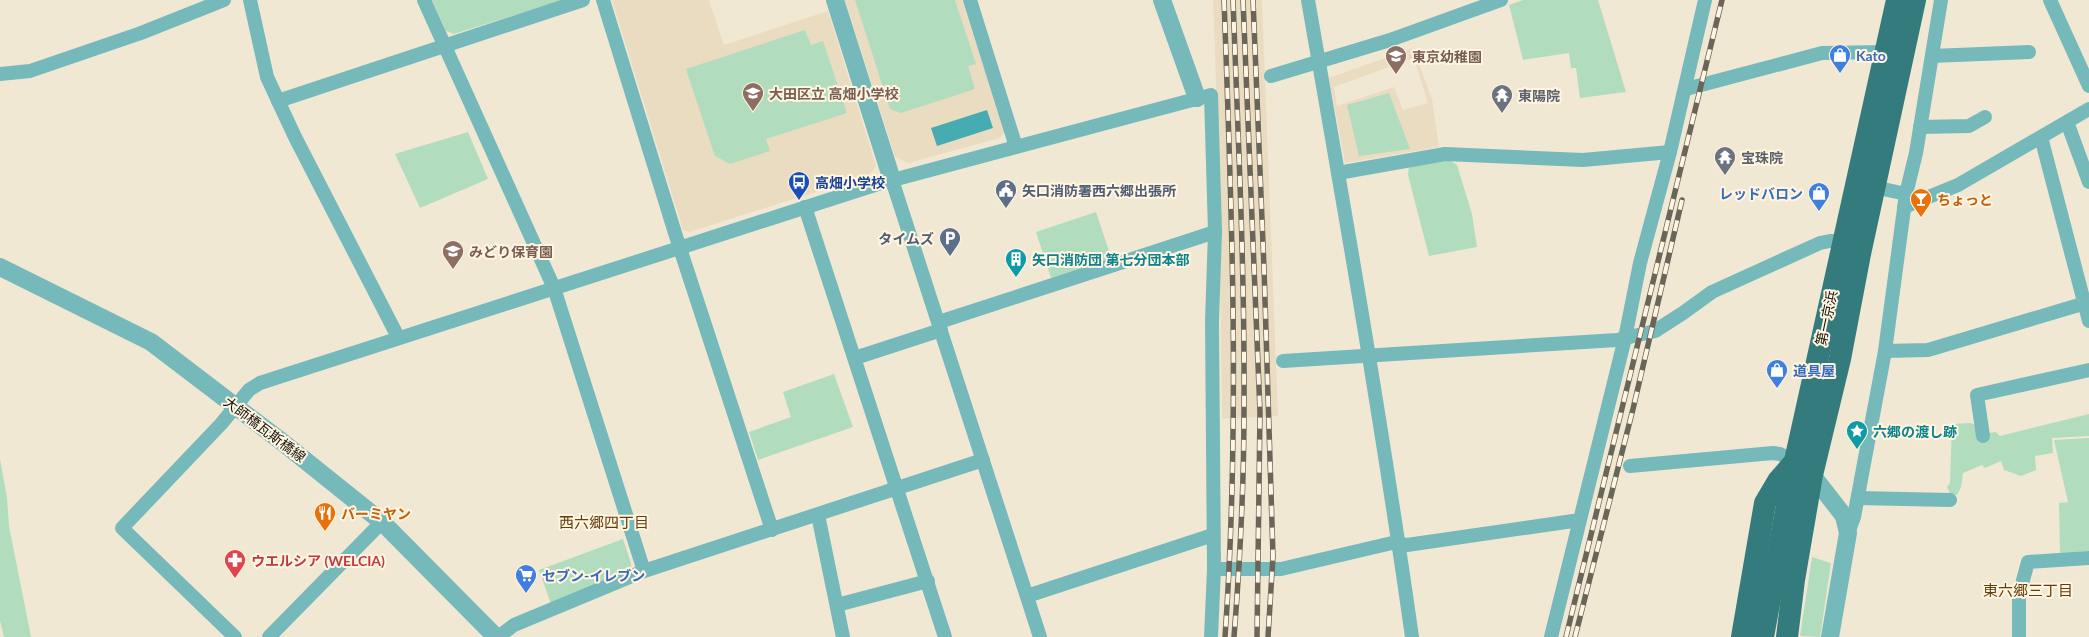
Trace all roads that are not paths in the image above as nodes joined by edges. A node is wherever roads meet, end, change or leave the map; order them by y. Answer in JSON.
{"nodes":[{"id":1,"x":224,"y":0,"type":"edge"},
{"id":2,"x":250,"y":0,"type":"edge"},
{"id":3,"x":424,"y":0,"type":"edge"},
{"id":4,"x":583,"y":0,"type":"edge"},
{"id":5,"x":603,"y":0,"type":"edge"},
{"id":6,"x":835,"y":0,"type":"edge"},
{"id":7,"x":970,"y":0,"type":"edge"},
{"id":8,"x":1162,"y":0,"type":"edge"},
{"id":9,"x":1308,"y":0,"type":"edge"},
{"id":10,"x":1501,"y":0,"type":"edge"},
{"id":11,"x":1705,"y":0,"type":"edge"},
{"id":12,"x":1897,"y":0,"type":"edge"},
{"id":13,"x":1915,"y":0,"type":"edge"},
{"id":14,"x":1941,"y":0,"type":"edge"},
{"id":15,"x":2050,"y":0,"type":"edge"},
{"id":16,"x":444,"y":45,"type":"junction"},
{"id":17,"x":1885,"y":52,"type":"junction"},
{"id":18,"x":2029,"y":52,"type":"dead end"},
{"id":19,"x":1932,"y":56,"type":"junction"},
{"id":20,"x":1320,"y":62,"type":"junction"},
{"id":21,"x":0,"y":74,"type":"edge"},
{"id":22,"x":1271,"y":76,"type":"dead end"},
{"id":23,"x":2089,"y":86,"type":"edge"},
{"id":24,"x":1686,"y":89,"type":"junction"},
{"id":25,"x":1197,"y":98,"type":"junction"},
{"id":26,"x":278,"y":101,"type":"junction"},
{"id":27,"x":2089,"y":109,"type":"edge"},
{"id":28,"x":1985,"y":117,"type":"dead end"},
{"id":29,"x":2067,"y":122,"type":"junction"},
{"id":30,"x":1920,"y":127,"type":"junction"},
{"id":31,"x":2041,"y":137,"type":"junction"},
{"id":32,"x":1016,"y":146,"type":"junction"},
{"id":33,"x":1670,"y":152,"type":"junction"},
{"id":34,"x":1338,"y":173,"type":"junction"},
{"id":35,"x":892,"y":180,"type":"junction"},
{"id":36,"x":2089,"y":182,"type":"edge"},
{"id":37,"x":1874,"y":187,"type":"junction"},
{"id":38,"x":1905,"y":200,"type":"junction"},
{"id":39,"x":805,"y":207,"type":"junction"},
{"id":40,"x":1215,"y":232,"type":"junction"},
{"id":41,"x":1843,"y":241,"type":"junction"},
{"id":42,"x":680,"y":247,"type":"junction"},
{"id":43,"x":0,"y":267,"type":"edge"},
{"id":44,"x":554,"y":288,"type":"junction"},
{"id":45,"x":2087,"y":302,"type":"edge"},
{"id":46,"x":2089,"y":320,"type":"edge"},
{"id":47,"x":940,"y":326,"type":"junction"},
{"id":48,"x":398,"y":338,"type":"junction"},
{"id":49,"x":1625,"y":338,"type":"junction"},
{"id":50,"x":1885,"y":351,"type":"junction"},
{"id":51,"x":1369,"y":356,"type":"junction"},
{"id":52,"x":855,"y":358,"type":"junction"},
{"id":53,"x":1283,"y":361,"type":"dead end"},
{"id":54,"x":2089,"y":370,"type":"edge"},
{"id":55,"x":236,"y":407,"type":"junction"},
{"id":56,"x":1983,"y":436,"type":"dead end"},
{"id":57,"x":983,"y":460,"type":"junction"},
{"id":58,"x":1630,"y":466,"type":"dead end"},
{"id":59,"x":1803,"y":468,"type":"junction"},
{"id":60,"x":898,"y":488,"type":"junction"},
{"id":61,"x":1858,"y":498,"type":"junction"},
{"id":62,"x":1950,"y":500,"type":"dead end"},
{"id":63,"x":818,"y":515,"type":"junction"},
{"id":64,"x":382,"y":522,"type":"junction"},
{"id":65,"x":1579,"y":522,"type":"junction"},
{"id":66,"x":772,"y":530,"type":"junction"},
{"id":67,"x":1848,"y":533,"type":"junction"},
{"id":68,"x":1214,"y":535,"type":"junction"},
{"id":69,"x":1400,"y":544,"type":"junction"},
{"id":70,"x":2089,"y":558,"type":"edge"},
{"id":71,"x":1214,"y":569,"type":"junction"},
{"id":72,"x":644,"y":571,"type":"junction"},
{"id":73,"x":928,"y":581,"type":"junction"},
{"id":74,"x":1027,"y":596,"type":"junction"},
{"id":75,"x":836,"y":605,"type":"junction"},
{"id":76,"x":235,"y":637,"type":"edge"},
{"id":77,"x":269,"y":637,"type":"edge"},
{"id":78,"x":497,"y":637,"type":"edge"},
{"id":79,"x":843,"y":637,"type":"edge"},
{"id":80,"x":945,"y":637,"type":"edge"},
{"id":81,"x":1040,"y":637,"type":"edge"},
{"id":82,"x":1211,"y":637,"type":"edge"},
{"id":83,"x":1412,"y":637,"type":"edge"},
{"id":84,"x":1551,"y":637,"type":"edge"},
{"id":85,"x":1742,"y":637,"type":"edge"},
{"id":86,"x":1763,"y":637,"type":"edge"},
{"id":87,"x":1788,"y":637,"type":"edge"},
{"id":88,"x":1830,"y":637,"type":"edge"},
{"id":89,"x":2019,"y":637,"type":"edge"}],
"edges":[{"from":1,"to":21,"type":"street"},
{"from":2,"to":26,"type":"street"},
{"from":3,"to":16,"type":"street"},
{"from":4,"to":16,"type":"street"},
{"from":5,"to":42,"type":"street"},
{"from":6,"to":35,"type":"street"},
{"from":7,"to":32,"type":"street"},
{"from":8,"to":25,"type":"street"},
{"from":9,"to":20,"type":"street"},
{"from":10,"to":20,"type":"street"},
{"from":11,"to":24,"type":"street"},
{"from":12,"to":17,"type":"highway","name":"第一京浜"},
{"from":13,"to":37,"type":"highway","name":"第一京浜"},
{"from":14,"to":19,"type":"street"},
{"from":15,"to":23,"type":"street"},
{"from":16,"to":26,"type":"street"},
{"from":16,"to":44,"type":"street"},
{"from":17,"to":24,"type":"street"},
{"from":17,"to":41,"type":"highway","name":"第一京浜"},
{"from":18,"to":19,"type":"street"},
{"from":19,"to":30,"type":"street"},
{"from":20,"to":22,"type":"street"},
{"from":20,"to":34,"type":"street"},
{"from":24,"to":33,"type":"street"},
{"from":25,"to":32,"type":"street"},
{"from":25,"to":40,"type":"street"},
{"from":26,"to":48,"type":"street"},
{"from":27,"to":29,"type":"street"},
{"from":28,"to":30,"type":"street"},
{"from":29,"to":31,"type":"street"},
{"from":29,"to":36,"type":"street"},
{"from":30,"to":38,"type":"street"},
{"from":31,"to":38,"type":"street"},
{"from":31,"to":45,"type":"street"},
{"from":32,"to":35,"type":"street"},
{"from":33,"to":34,"type":"street"},
{"from":33,"to":49,"type":"street"},
{"from":34,"to":51,"type":"street"},
{"from":35,"to":39,"type":"street"},
{"from":35,"to":47,"type":"street"},
{"from":37,"to":38,"type":"street"},
{"from":37,"to":59,"type":"highway","name":"第一京浜"},
{"from":38,"to":50,"type":"street"},
{"from":39,"to":42,"type":"street"},
{"from":39,"to":52,"type":"street"},
{"from":40,"to":47,"type":"street"},
{"from":40,"to":68,"type":"street"},
{"from":41,"to":49,"type":"street"},
{"from":41,"to":59,"type":"highway","name":"第一京浜"},
{"from":42,"to":44,"type":"street"},
{"from":42,"to":66,"type":"street"},
{"from":43,"to":55,"type":"street","name":"大師橋瓦斯橋線"},
{"from":44,"to":48,"type":"street"},
{"from":44,"to":72,"type":"street"},
{"from":45,"to":46,"type":"street"},
{"from":45,"to":50,"type":"street"},
{"from":47,"to":52,"type":"street"},
{"from":47,"to":57,"type":"street"},
{"from":48,"to":55,"type":"street"},
{"from":49,"to":51,"type":"street"},
{"from":49,"to":65,"type":"street"},
{"from":50,"to":61,"type":"street"},
{"from":51,"to":53,"type":"street"},
{"from":51,"to":69,"type":"street"},
{"from":52,"to":60,"type":"street"},
{"from":54,"to":56,"type":"street"},
{"from":55,"to":64,"type":"street","name":"大師橋瓦斯橋線"},
{"from":55,"to":76,"type":"street"},
{"from":57,"to":60,"type":"street"},
{"from":57,"to":74,"type":"street"},
{"from":58,"to":59,"type":"street"},
{"from":59,"to":67,"type":"street"},
{"from":59,"to":85,"type":"highway"},
{"from":59,"to":86,"type":"highway","name":"第一京浜"},
{"from":59,"to":87,"type":"highway","name":"第一京浜"},
{"from":60,"to":63,"type":"street"},
{"from":60,"to":73,"type":"street"},
{"from":61,"to":62,"type":"street"},
{"from":61,"to":67,"type":"street"},
{"from":63,"to":66,"type":"street"},
{"from":63,"to":75,"type":"street"},
{"from":64,"to":77,"type":"street"},
{"from":64,"to":78,"type":"street","name":"大師橋瓦斯橋線"},
{"from":65,"to":69,"type":"street"},
{"from":65,"to":84,"type":"street"},
{"from":66,"to":72,"type":"street"},
{"from":67,"to":88,"type":"street"},
{"from":68,"to":71,"type":"street"},
{"from":68,"to":74,"type":"street"},
{"from":69,"to":71,"type":"street"},
{"from":69,"to":83,"type":"street"},
{"from":70,"to":89,"type":"street"},
{"from":71,"to":82,"type":"street"},
{"from":72,"to":78,"type":"street"},
{"from":73,"to":75,"type":"street"},
{"from":73,"to":80,"type":"street"},
{"from":74,"to":81,"type":"street"},
{"from":75,"to":79,"type":"street"}]}
